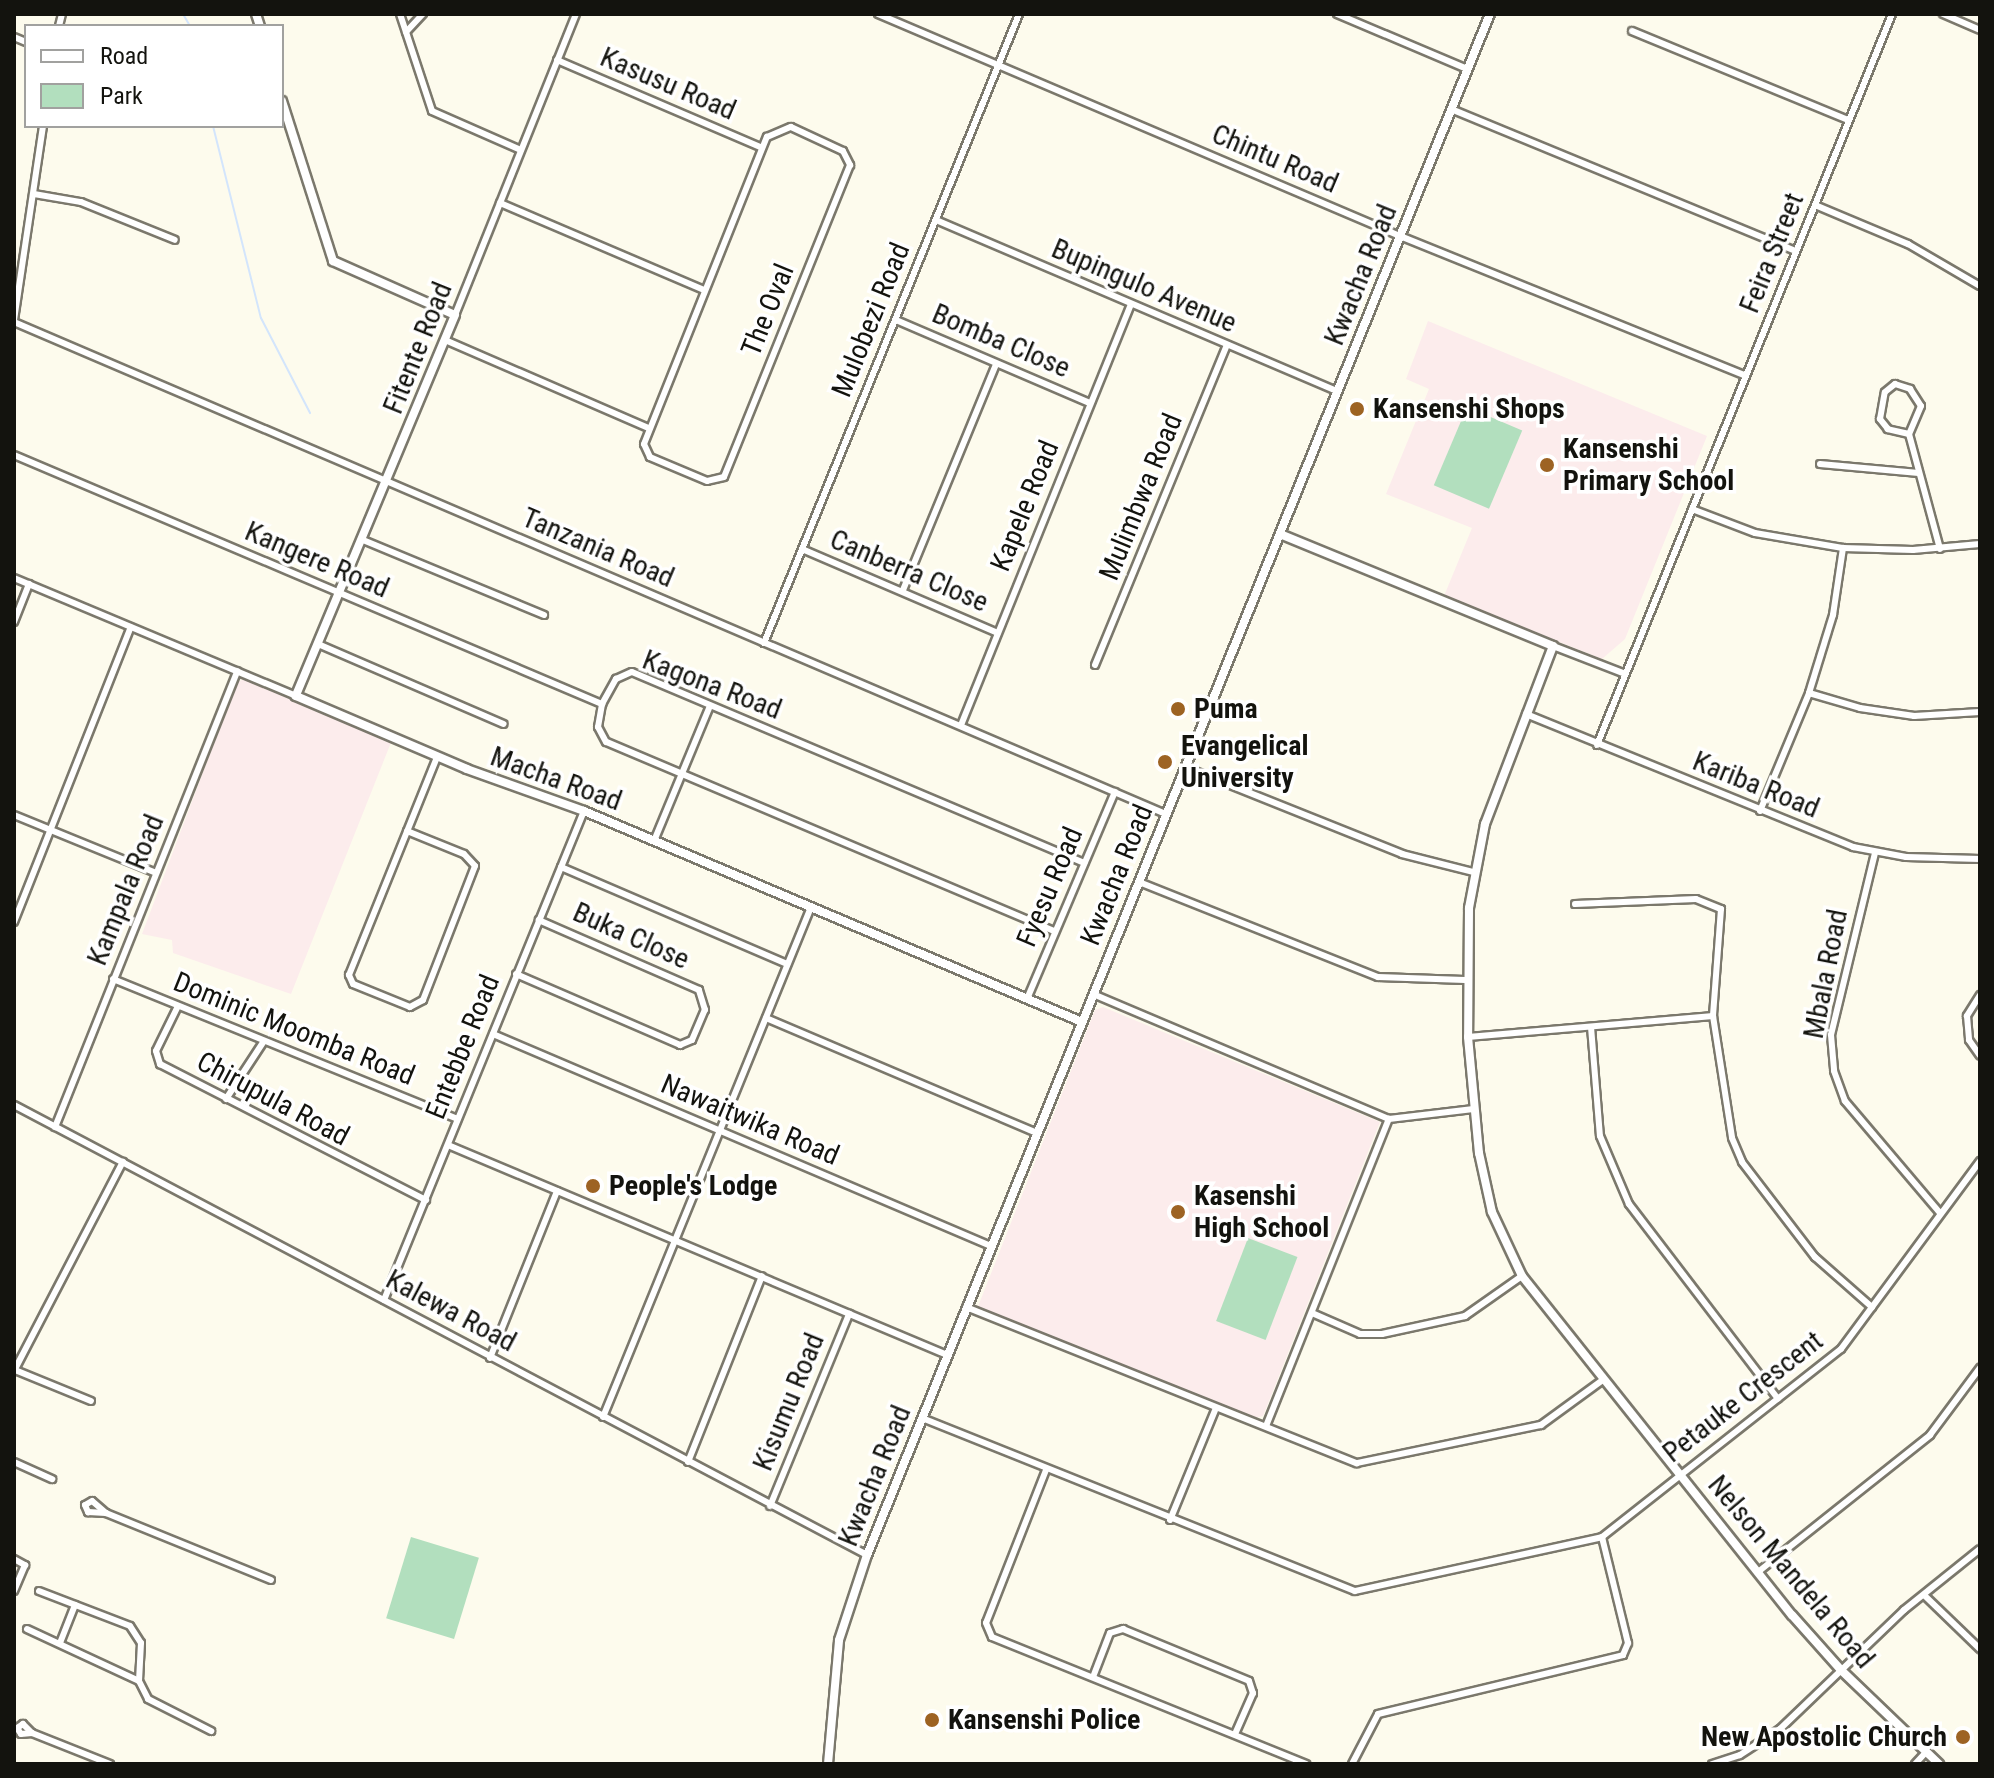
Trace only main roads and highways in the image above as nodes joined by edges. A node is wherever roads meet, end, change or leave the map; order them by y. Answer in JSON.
{"nodes":[{"id":1,"x":1490,"y":14,"type":"edge"},
{"id":2,"x":284,"y":107,"type":"edge"},
{"id":3,"x":1280,"y":534,"type":"junction"},
{"id":4,"x":296,"y":696,"type":"joint"},
{"id":5,"x":1082,"y":1022,"type":"junction"},
{"id":6,"x":828,"y":1764,"type":"edge"},
{"id":7,"x":1939,"y":1764,"type":"edge"}],
"edges":[{"from":1,"to":3,"type":"main road","name":"Kwacha Road"},
{"from":2,"to":4,"type":"main road","name":"Fitente Road"},
{"from":3,"to":5,"type":"main road","name":"Kwacha Road"},
{"from":3,"to":7,"type":"main road","name":"Nelson Mandela Road"},
{"from":4,"to":5,"type":"main road","name":"Macha Road"},
{"from":5,"to":6,"type":"main road","name":"Kwacha Road"}]}
